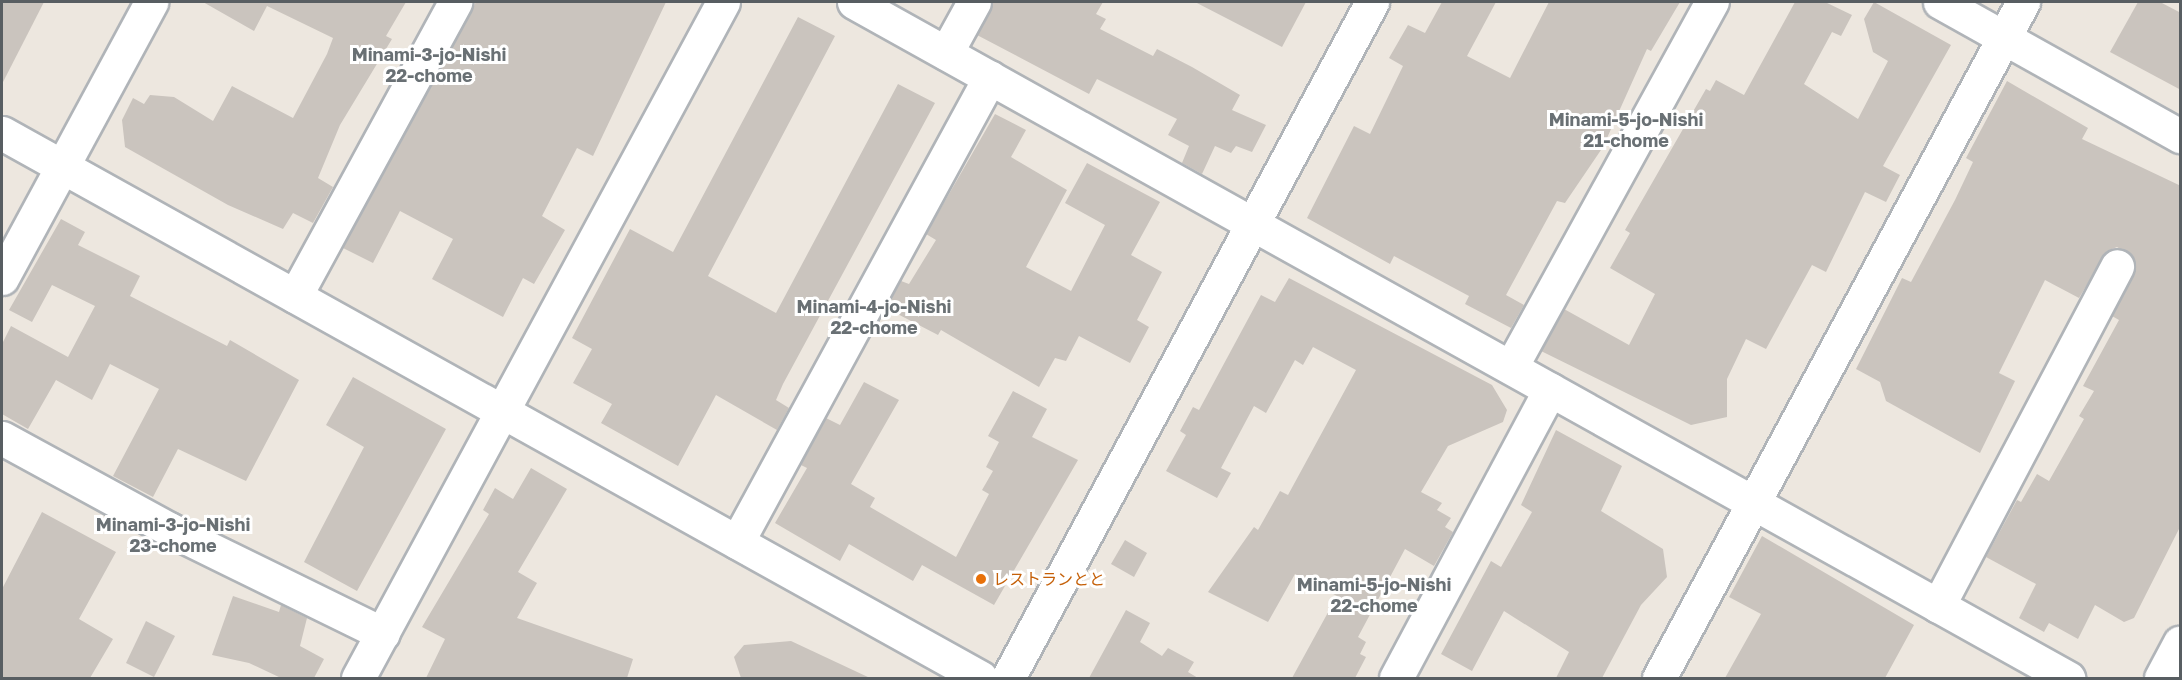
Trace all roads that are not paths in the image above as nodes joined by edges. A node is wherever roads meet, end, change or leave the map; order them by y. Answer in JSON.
{"nodes":[{"id":1,"x":151,"y":2,"type":"edge"},
{"id":2,"x":455,"y":2,"type":"edge"},
{"id":3,"x":723,"y":2,"type":"edge"},
{"id":4,"x":854,"y":2,"type":"edge"},
{"id":5,"x":974,"y":2,"type":"edge"},
{"id":6,"x":1372,"y":2,"type":"edge"},
{"id":7,"x":1712,"y":2,"type":"edge"},
{"id":8,"x":1940,"y":2,"type":"edge"},
{"id":9,"x":2023,"y":2,"type":"edge"},
{"id":10,"x":2004,"y":37,"type":"junction"},
{"id":11,"x":946,"y":53,"type":"junction"},
{"id":12,"x":990,"y":77,"type":"junction"},
{"id":13,"x":2,"y":133,"type":"edge"},
{"id":14,"x":2181,"y":136,"type":"edge"},
{"id":15,"x":62,"y":167,"type":"junction"},
{"id":16,"x":1253,"y":223,"type":"junction"},
{"id":17,"x":2117,"y":266,"type":"dead end"},
{"id":18,"x":2,"y":278,"type":"edge"},
{"id":19,"x":295,"y":296,"type":"junction"},
{"id":20,"x":1510,"y":367,"type":"junction"},
{"id":21,"x":1550,"y":389,"type":"junction"},
{"id":22,"x":502,"y":411,"type":"junction"},
{"id":23,"x":2,"y":438,"type":"edge"},
{"id":24,"x":1752,"y":502,"type":"junction"},
{"id":25,"x":737,"y":542,"type":"junction"},
{"id":26,"x":1938,"y":606,"type":"junction"},
{"id":27,"x":383,"y":634,"type":"junction"},
{"id":28,"x":2181,"y":643,"type":"edge"},
{"id":29,"x":358,"y":678,"type":"edge"},
{"id":30,"x":981,"y":678,"type":"edge"},
{"id":31,"x":1008,"y":678,"type":"edge"},
{"id":32,"x":1396,"y":678,"type":"edge"},
{"id":33,"x":1659,"y":678,"type":"edge"},
{"id":34,"x":2068,"y":678,"type":"edge"},
{"id":35,"x":2161,"y":678,"type":"edge"}],
"edges":[{"from":1,"to":15,"type":"street"},
{"from":2,"to":19,"type":"street"},
{"from":3,"to":22,"type":"street"},
{"from":4,"to":11,"type":"street"},
{"from":5,"to":11,"type":"street"},
{"from":6,"to":16,"type":"street"},
{"from":7,"to":20,"type":"street"},
{"from":8,"to":10,"type":"street"},
{"from":9,"to":10,"type":"street"},
{"from":10,"to":14,"type":"street"},
{"from":10,"to":24,"type":"street"},
{"from":11,"to":12,"type":"street"},
{"from":12,"to":16,"type":"street"},
{"from":12,"to":25,"type":"street"},
{"from":13,"to":15,"type":"street"},
{"from":15,"to":18,"type":"street"},
{"from":15,"to":19,"type":"street"},
{"from":16,"to":20,"type":"street"},
{"from":16,"to":31,"type":"street"},
{"from":17,"to":26,"type":"street"},
{"from":19,"to":22,"type":"street"},
{"from":20,"to":21,"type":"street"},
{"from":21,"to":24,"type":"street"},
{"from":21,"to":32,"type":"street"},
{"from":22,"to":25,"type":"street"},
{"from":22,"to":27,"type":"street"},
{"from":23,"to":27,"type":"street"},
{"from":24,"to":26,"type":"street"},
{"from":24,"to":33,"type":"street"},
{"from":25,"to":30,"type":"street"},
{"from":26,"to":34,"type":"street"},
{"from":27,"to":29,"type":"street"},
{"from":28,"to":35,"type":"street"}]}
